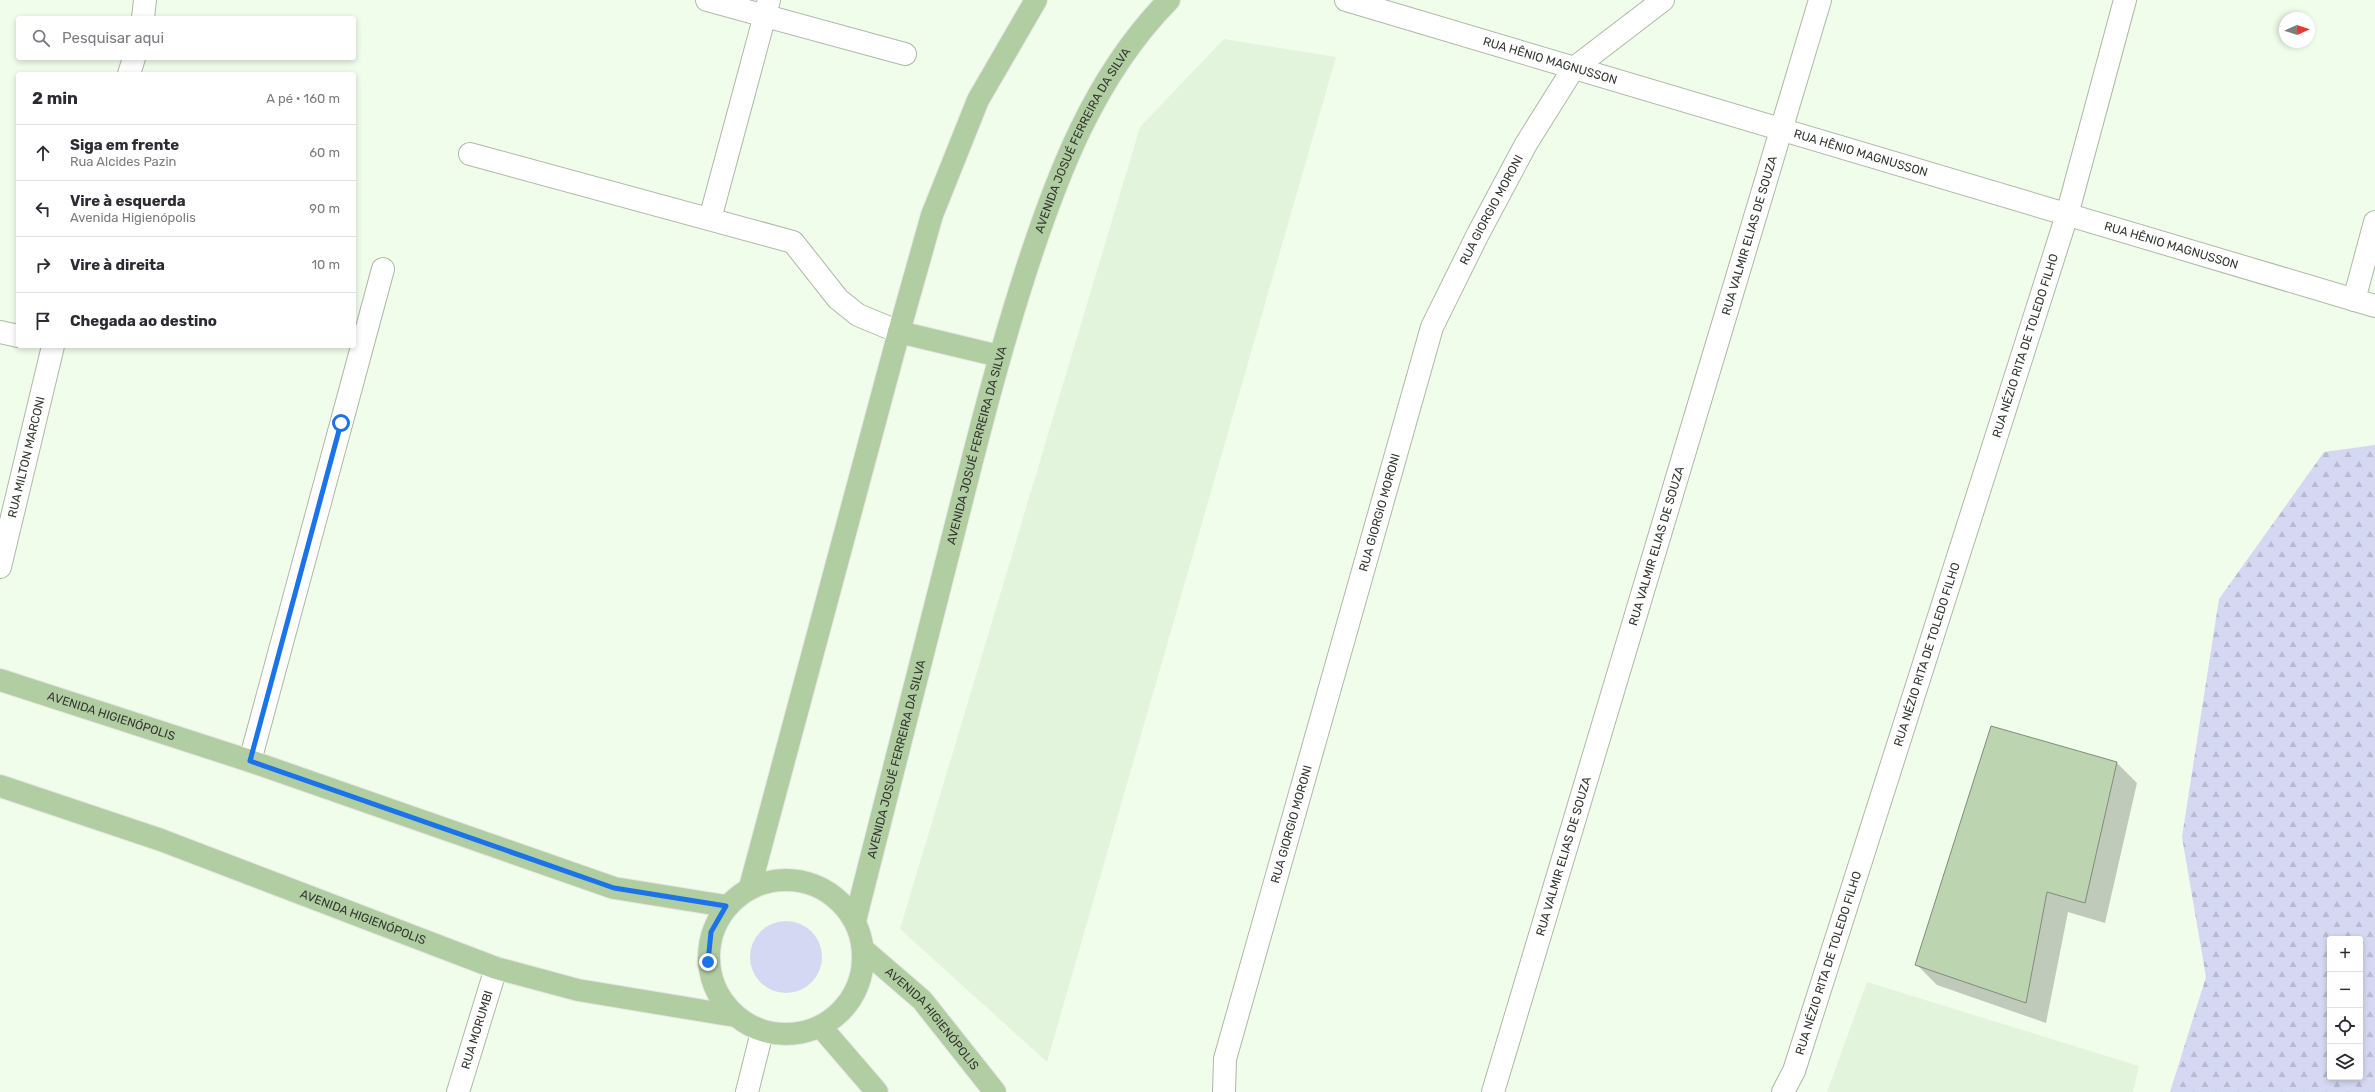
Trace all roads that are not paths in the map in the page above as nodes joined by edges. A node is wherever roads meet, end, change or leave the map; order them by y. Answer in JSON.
{"nodes":[{"id":1,"x":145,"y":0,"type":"edge"},
{"id":2,"x":707,"y":0,"type":"edge"},
{"id":3,"x":1036,"y":0,"type":"edge"},
{"id":4,"x":1169,"y":0,"type":"edge"},
{"id":5,"x":1346,"y":0,"type":"edge"},
{"id":6,"x":1663,"y":0,"type":"edge"},
{"id":7,"x":1820,"y":0,"type":"edge"},
{"id":8,"x":2125,"y":0,"type":"edge"},
{"id":9,"x":767,"y":8,"type":"edge"},
{"id":10,"x":143,"y":16,"type":"edge"},
{"id":11,"x":905,"y":54,"type":"dead end"},
{"id":12,"x":133,"y":60,"type":"edge"},
{"id":13,"x":1573,"y":69,"type":"junction"},
{"id":14,"x":130,"y":72,"type":"edge"},
{"id":15,"x":1782,"y":131,"type":"junction"},
{"id":16,"x":470,"y":154,"type":"dead end"},
{"id":17,"x":2067,"y":215,"type":"junction"},
{"id":18,"x":710,"y":219,"type":"junction"},
{"id":19,"x":2375,"y":222,"type":"edge"},
{"id":20,"x":382,"y":269,"type":"dead end"},
{"id":21,"x":2354,"y":300,"type":"junction"},
{"id":22,"x":2375,"y":306,"type":"edge"},
{"id":23,"x":0,"y":332,"type":"edge"},
{"id":24,"x":899,"y":332,"type":"junction"},
{"id":25,"x":16,"y":336,"type":"edge"},
{"id":26,"x":53,"y":348,"type":"edge"},
{"id":27,"x":999,"y":356,"type":"junction"},
{"id":28,"x":0,"y":567,"type":"edge"},
{"id":29,"x":0,"y":680,"type":"edge"},
{"id":30,"x":250,"y":761,"type":"junction"},
{"id":31,"x":0,"y":786,"type":"edge"},
{"id":32,"x":750,"y":887,"type":"junction"},
{"id":33,"x":726,"y":906,"type":"junction"},
{"id":34,"x":855,"y":921,"type":"junction"},
{"id":35,"x":864,"y":950,"type":"junction"},
{"id":36,"x":496,"y":968,"type":"junction"},
{"id":37,"x":735,"y":1016,"type":"junction"},
{"id":38,"x":821,"y":1027,"type":"junction"},
{"id":39,"x":762,"y":1032,"type":"junction"},
{"id":40,"x":458,"y":1092,"type":"edge"},
{"id":41,"x":747,"y":1092,"type":"edge"},
{"id":42,"x":877,"y":1092,"type":"edge"},
{"id":43,"x":995,"y":1092,"type":"edge"},
{"id":44,"x":1224,"y":1092,"type":"edge"},
{"id":45,"x":1493,"y":1092,"type":"edge"},
{"id":46,"x":1784,"y":1092,"type":"edge"}],
"edges":[{"from":1,"to":10,"type":"street"},
{"from":2,"to":9,"type":"street"},
{"from":3,"to":24,"type":"main road"},
{"from":4,"to":27,"type":"main road","name":"AVENIDA JOSUÉ FERREIRA DA SILVA"},
{"from":5,"to":13,"type":"street","name":"RUA HÊNIO MAGNUSSON"},
{"from":6,"to":13,"type":"street","name":"RUA GIORGIO MORONI"},
{"from":7,"to":15,"type":"street","name":"RUA VALMIR ELIAS DE SOUZA"},
{"from":8,"to":17,"type":"street","name":"RUA NÉZIO RITA DE TOLEDO FILHO"},
{"from":9,"to":11,"type":"street"},
{"from":9,"to":18,"type":"street"},
{"from":12,"to":14,"type":"street"},
{"from":13,"to":15,"type":"street","name":"RUA HÊNIO MAGNUSSON"},
{"from":13,"to":44,"type":"street","name":"RUA GIORGIO MORONI"},
{"from":15,"to":17,"type":"street","name":"RUA HÊNIO MAGNUSSON"},
{"from":15,"to":45,"type":"street","name":"RUA VALMIR ELIAS DE SOUZA"},
{"from":16,"to":18,"type":"street"},
{"from":17,"to":21,"type":"street","name":"RUA HÊNIO MAGNUSSON"},
{"from":17,"to":46,"type":"street","name":"RUA NÉZIO RITA DE TOLEDO FILHO"},
{"from":18,"to":24,"type":"street"},
{"from":19,"to":21,"type":"street"},
{"from":20,"to":30,"type":"street"},
{"from":21,"to":22,"type":"street","name":"RUA HÊNIO MAGNUSSON"},
{"from":23,"to":25,"type":"street"},
{"from":24,"to":27,"type":"main road"},
{"from":24,"to":32,"type":"main road"},
{"from":26,"to":28,"type":"street","name":"RUA MILTON MARCONI"},
{"from":27,"to":34,"type":"main road","name":"AVENIDA JOSUÉ FERREIRA DA SILVA"},
{"from":29,"to":30,"type":"main road","name":"AVENIDA HIGIENÓPOLIS"},
{"from":30,"to":33,"type":"main road","name":"AVENIDA HIGIENÓPOLIS"},
{"from":31,"to":36,"type":"main road","name":"AVENIDA HIGIENÓPOLIS"},
{"from":32,"to":33,"type":"main road"},
{"from":32,"to":34,"type":"main road"},
{"from":33,"to":37,"type":"main road"},
{"from":34,"to":35,"type":"main road"},
{"from":35,"to":38,"type":"main road"},
{"from":35,"to":43,"type":"main road","name":"AVENIDA HIGIENÓPOLIS"},
{"from":36,"to":37,"type":"main road","name":"AVENIDA HIGIENÓPOLIS"},
{"from":36,"to":40,"type":"street","name":"RUA MORUMBI"},
{"from":37,"to":39,"type":"main road"},
{"from":38,"to":39,"type":"main road"},
{"from":38,"to":42,"type":"main road"},
{"from":39,"to":41,"type":"street"}]}
